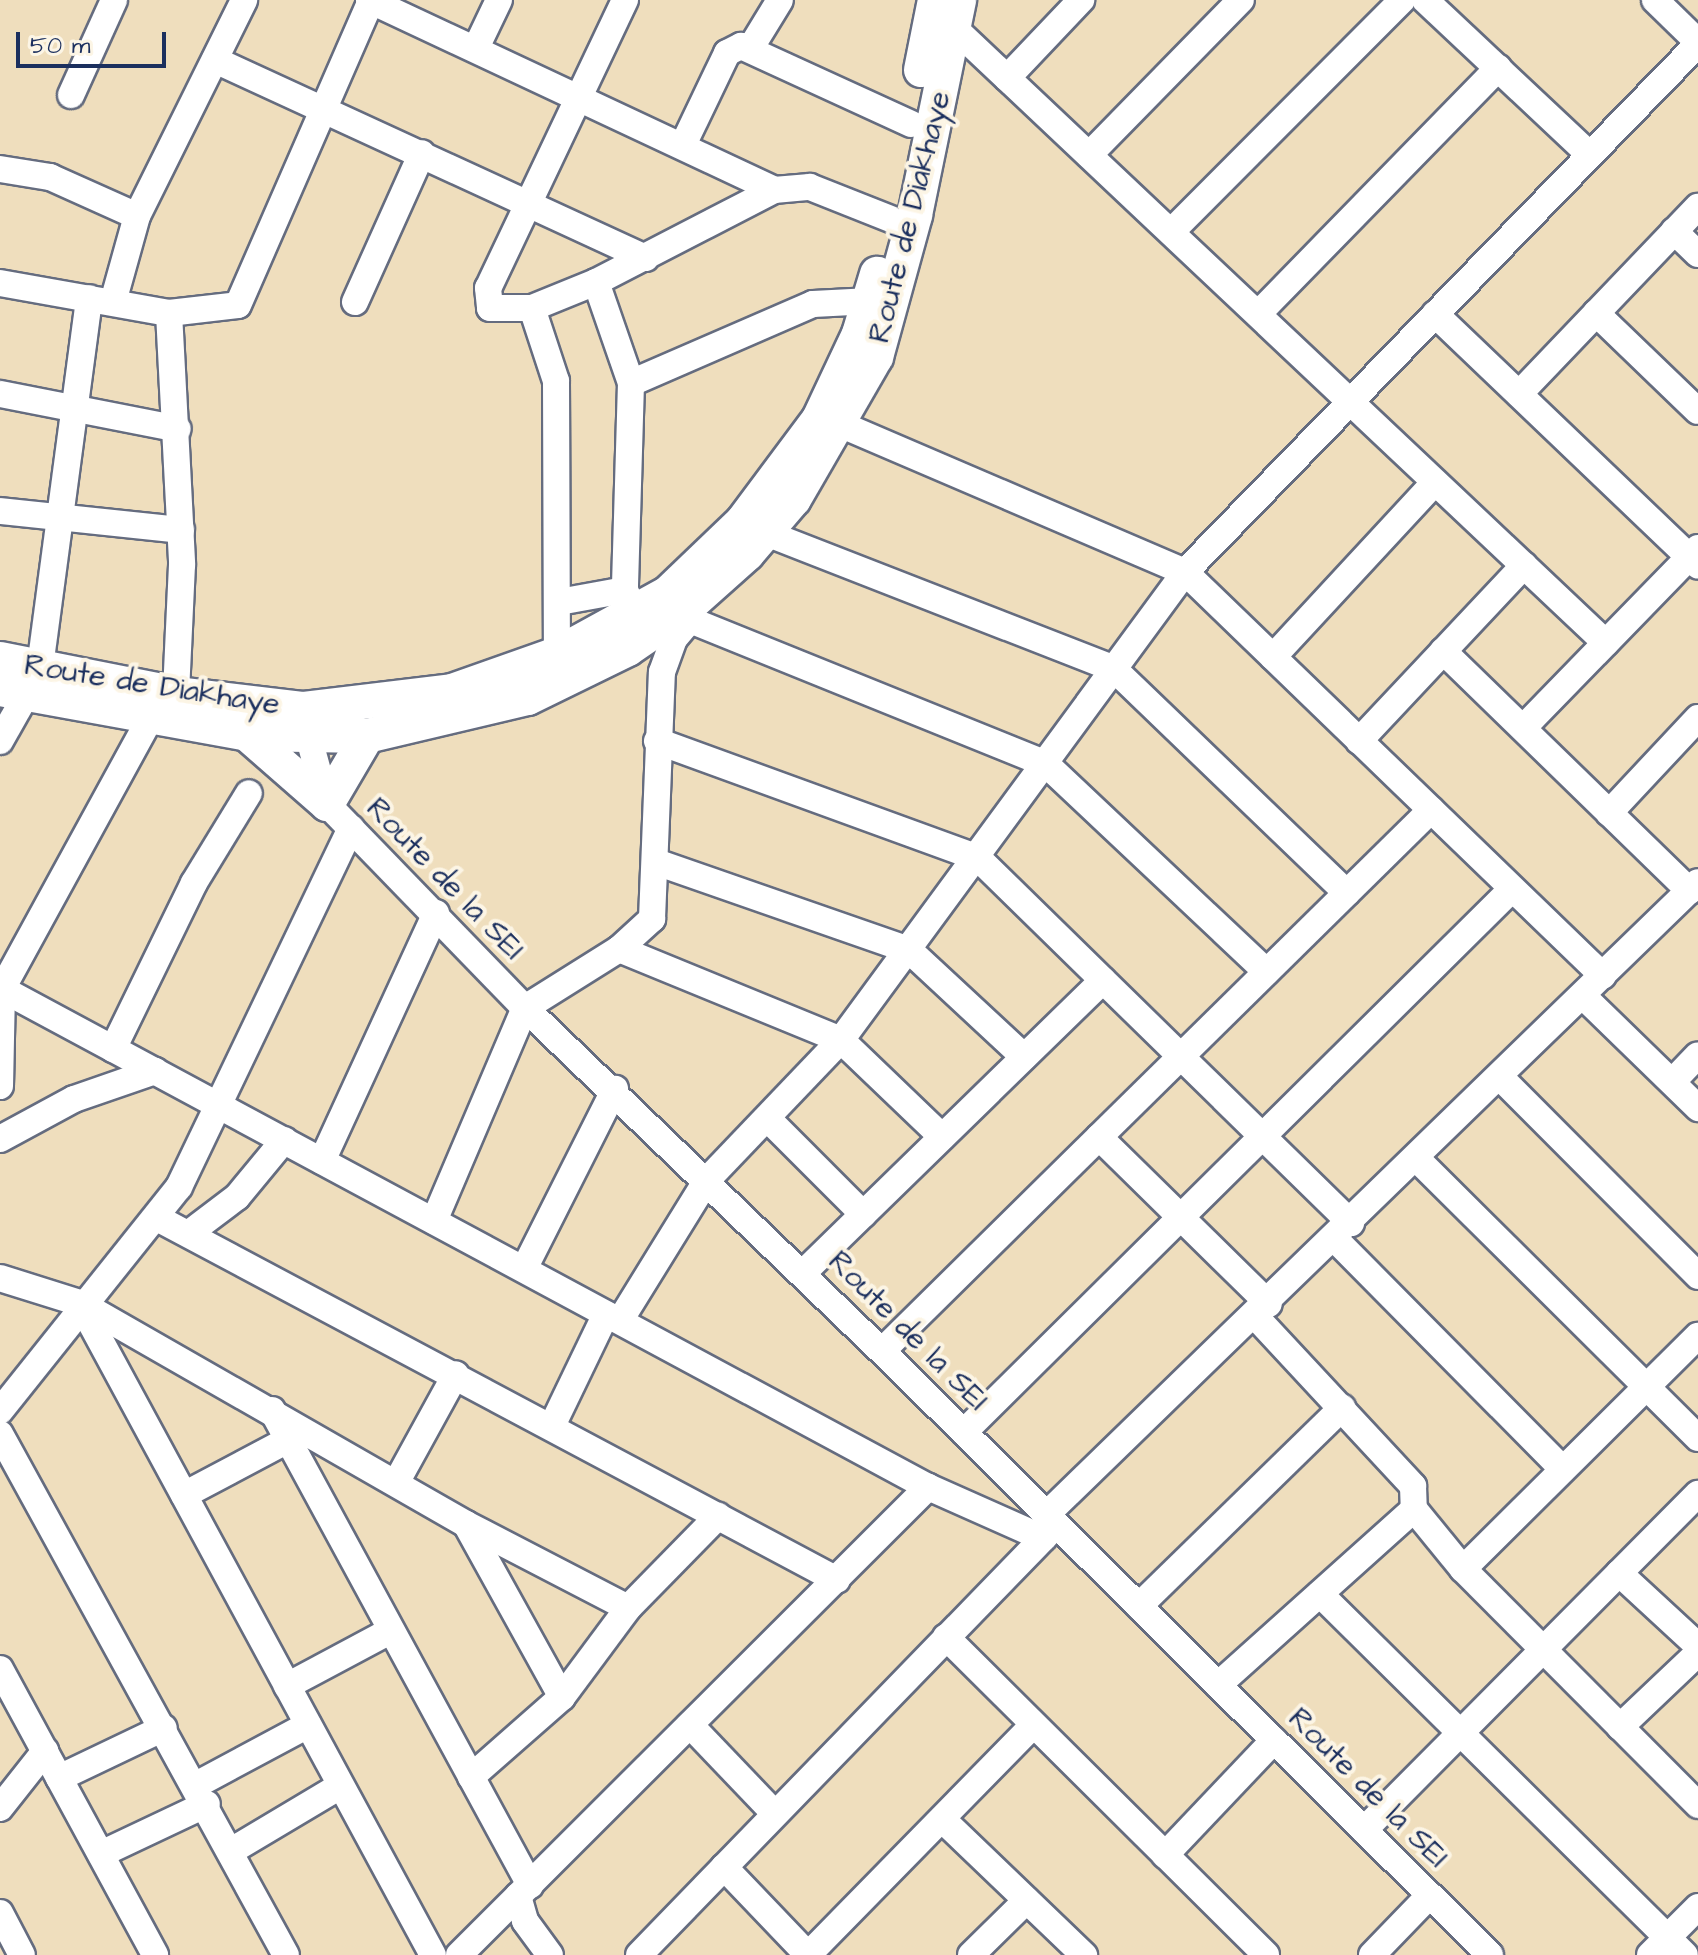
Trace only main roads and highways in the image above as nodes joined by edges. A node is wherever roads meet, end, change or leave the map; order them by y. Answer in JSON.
{"nodes":[{"id":1,"x":949,"y":9,"type":"edge"},
{"id":2,"x":0,"y":659,"type":"edge"},
{"id":3,"x":22,"y":684,"type":"edge"},
{"id":4,"x":304,"y":724,"type":"junction"},
{"id":5,"x":247,"y":734,"type":"junction"},
{"id":6,"x":367,"y":736,"type":"junction"}],
"edges":[{"from":1,"to":4,"type":"main road","name":"Route de Diakhaye"},
{"from":1,"to":6,"type":"main road","name":"Route de Diakhaye"},
{"from":2,"to":3,"type":"main road","name":"Route de Diakhaye"},
{"from":3,"to":4,"type":"main road","name":"Route de Diakhaye"},
{"from":3,"to":5,"type":"main road","name":"Route de Diakhaye"},
{"from":4,"to":5,"type":"main road","name":"Route de Diakhaye"},
{"from":4,"to":6,"type":"main road","name":"Route de Diakhaye"},
{"from":5,"to":6,"type":"main road"}]}
